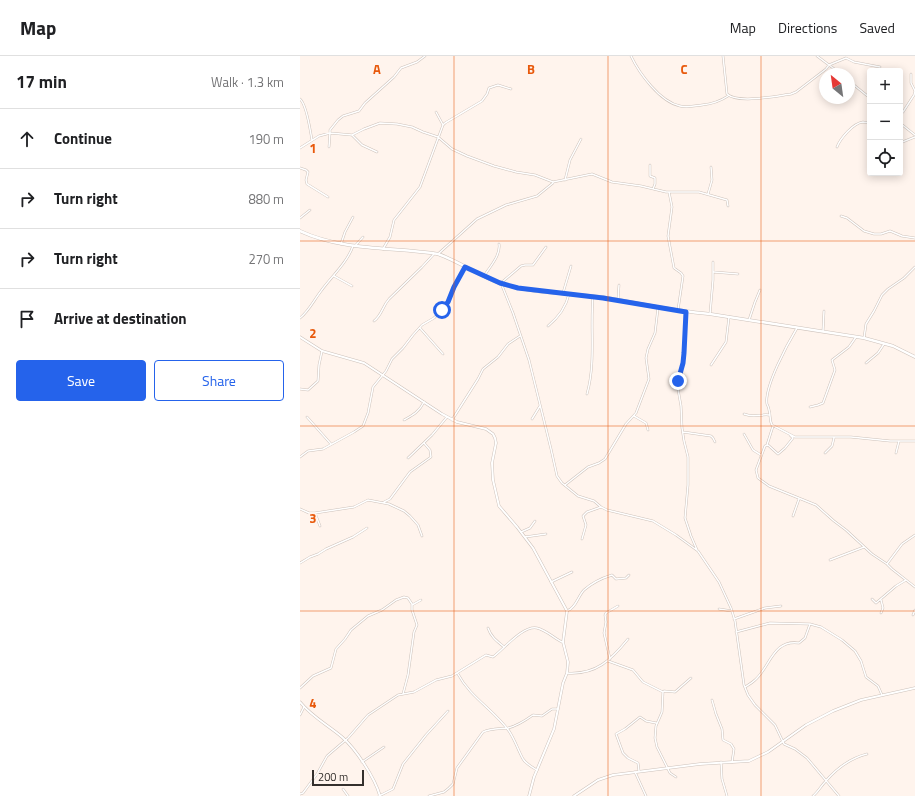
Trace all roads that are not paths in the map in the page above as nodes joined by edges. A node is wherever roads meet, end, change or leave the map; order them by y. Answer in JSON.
{"nodes":[{"id":1,"x":425,"y":56,"type":"edge"},
{"id":2,"x":631,"y":56,"type":"edge"},
{"id":3,"x":723,"y":56,"type":"edge"},
{"id":4,"x":817,"y":56,"type":"edge"},
{"id":5,"x":829,"y":65,"type":"junction"},
{"id":6,"x":880,"y":66,"type":"dead end"},
{"id":7,"x":833,"y":68,"type":"edge"},
{"id":8,"x":911,"y":74,"type":"dead end"},
{"id":9,"x":855,"y":86,"type":"edge"},
{"id":10,"x":511,"y":89,"type":"dead end"},
{"id":11,"x":728,"y":96,"type":"junction"},
{"id":12,"x":867,"y":96,"type":"edge"},
{"id":13,"x":300,"y":99,"type":"edge"},
{"id":14,"x":903,"y":111,"type":"edge"},
{"id":15,"x":436,"y":112,"type":"dead end"},
{"id":16,"x":867,"y":123,"type":"edge"},
{"id":17,"x":443,"y":125,"type":"junction"},
{"id":18,"x":903,"y":126,"type":"edge"},
{"id":19,"x":330,"y":133,"type":"junction"},
{"id":20,"x":352,"y":135,"type":"junction"},
{"id":21,"x":915,"y":136,"type":"edge"},
{"id":22,"x":438,"y":137,"type":"junction"},
{"id":23,"x":581,"y":139,"type":"dead end"},
{"id":24,"x":312,"y":140,"type":"junction"},
{"id":25,"x":903,"y":142,"type":"edge"},
{"id":26,"x":362,"y":145,"type":"junction"},
{"id":27,"x":329,"y":147,"type":"dead end"},
{"id":28,"x":836,"y":147,"type":"dead end"},
{"id":29,"x":300,"y":148,"type":"edge"},
{"id":30,"x":361,"y":148,"type":"dead end"},
{"id":31,"x":377,"y":152,"type":"dead end"},
{"id":32,"x":650,"y":165,"type":"dead end"},
{"id":33,"x":711,"y":167,"type":"dead end"},
{"id":34,"x":300,"y":168,"type":"edge"},
{"id":35,"x":565,"y":180,"type":"junction"},
{"id":36,"x":553,"y":182,"type":"junction"},
{"id":37,"x":653,"y":189,"type":"junction"},
{"id":38,"x":669,"y":192,"type":"junction"},
{"id":39,"x":708,"y":194,"type":"junction"},
{"id":40,"x":328,"y":197,"type":"dead end"},
{"id":41,"x":728,"y":206,"type":"dead end"},
{"id":42,"x":310,"y":210,"type":"dead end"},
{"id":43,"x":841,"y":216,"type":"dead end"},
{"id":44,"x":353,"y":217,"type":"dead end"},
{"id":45,"x":300,"y":218,"type":"edge"},
{"id":46,"x":300,"y":231,"type":"edge"},
{"id":47,"x":363,"y":237,"type":"dead end"},
{"id":48,"x":915,"y":238,"type":"edge"},
{"id":49,"x":341,"y":244,"type":"junction"},
{"id":50,"x":499,"y":244,"type":"dead end"},
{"id":51,"x":354,"y":246,"type":"junction"},
{"id":52,"x":546,"y":247,"type":"dead end"},
{"id":53,"x":383,"y":249,"type":"junction"},
{"id":54,"x":434,"y":254,"type":"junction"},
{"id":55,"x":438,"y":254,"type":"junction"},
{"id":56,"x":713,"y":262,"type":"dead end"},
{"id":57,"x":571,"y":266,"type":"dead end"},
{"id":58,"x":465,"y":267,"type":"junction"},
{"id":59,"x":915,"y":267,"type":"edge"},
{"id":60,"x":713,"y":272,"type":"junction"},
{"id":61,"x":738,"y":274,"type":"dead end"},
{"id":62,"x":334,"y":276,"type":"junction"},
{"id":63,"x":484,"y":276,"type":"junction"},
{"id":64,"x":500,"y":283,"type":"junction"},
{"id":65,"x":619,"y":285,"type":"dead end"},
{"id":66,"x":352,"y":286,"type":"dead end"},
{"id":67,"x":760,"y":290,"type":"dead end"},
{"id":68,"x":563,"y":293,"type":"junction"},
{"id":69,"x":569,"y":294,"type":"junction"},
{"id":70,"x":593,"y":296,"type":"junction"},
{"id":71,"x":618,"y":300,"type":"junction"},
{"id":72,"x":658,"y":307,"type":"junction"},
{"id":73,"x":678,"y":311,"type":"junction"},
{"id":74,"x":824,"y":311,"type":"dead end"},
{"id":75,"x":686,"y":312,"type":"junction"},
{"id":76,"x":710,"y":314,"type":"junction"},
{"id":77,"x":729,"y":317,"type":"junction"},
{"id":78,"x":300,"y":318,"type":"edge"},
{"id":79,"x":749,"y":320,"type":"junction"},
{"id":80,"x":374,"y":321,"type":"dead end"},
{"id":81,"x":548,"y":326,"type":"dead end"},
{"id":82,"x":420,"y":328,"type":"junction"},
{"id":83,"x":797,"y":328,"type":"junction"},
{"id":84,"x":823,"y":332,"type":"junction"},
{"id":85,"x":520,"y":336,"type":"junction"},
{"id":86,"x":300,"y":337,"type":"edge"},
{"id":87,"x":857,"y":337,"type":"junction"},
{"id":88,"x":864,"y":338,"type":"junction"},
{"id":89,"x":885,"y":343,"type":"junction"},
{"id":90,"x":322,"y":351,"type":"junction"},
{"id":91,"x":443,"y":354,"type":"dead end"},
{"id":92,"x":915,"y":358,"type":"edge"},
{"id":93,"x":866,"y":363,"type":"dead end"},
{"id":94,"x":711,"y":365,"type":"dead end"},
{"id":95,"x":383,"y":375,"type":"junction"},
{"id":96,"x":300,"y":389,"type":"edge"},
{"id":97,"x":587,"y":394,"type":"dead end"},
{"id":98,"x":424,"y":402,"type":"junction"},
{"id":99,"x":540,"y":406,"type":"junction"},
{"id":100,"x":810,"y":406,"type":"dead end"},
{"id":101,"x":744,"y":414,"type":"dead end"},
{"id":102,"x":770,"y":414,"type":"junction"},
{"id":103,"x":634,"y":416,"type":"junction"},
{"id":104,"x":307,"y":417,"type":"dead end"},
{"id":105,"x":447,"y":417,"type":"junction"},
{"id":106,"x":532,"y":419,"type":"dead end"},
{"id":107,"x":404,"y":420,"type":"dead end"},
{"id":108,"x":452,"y":420,"type":"junction"},
{"id":109,"x":773,"y":426,"type":"junction"},
{"id":110,"x":648,"y":430,"type":"dead end"},
{"id":111,"x":682,"y":432,"type":"junction"},
{"id":112,"x":744,"y":434,"type":"dead end"},
{"id":113,"x":790,"y":435,"type":"junction"},
{"id":114,"x":834,"y":437,"type":"junction"},
{"id":115,"x":900,"y":441,"type":"junction"},
{"id":116,"x":915,"y":441,"type":"edge"},
{"id":117,"x":715,"y":442,"type":"dead end"},
{"id":118,"x":424,"y":443,"type":"junction"},
{"id":119,"x":331,"y":444,"type":"junction"},
{"id":120,"x":767,"y":445,"type":"junction"},
{"id":121,"x":825,"y":453,"type":"dead end"},
{"id":122,"x":896,"y":453,"type":"dead end"},
{"id":123,"x":300,"y":456,"type":"edge"},
{"id":124,"x":761,"y":456,"type":"junction"},
{"id":125,"x":408,"y":458,"type":"dead end"},
{"id":126,"x":565,"y":485,"type":"junction"},
{"id":127,"x":800,"y":498,"type":"junction"},
{"id":128,"x":384,"y":502,"type":"junction"},
{"id":129,"x":601,"y":507,"type":"junction"},
{"id":130,"x":300,"y":509,"type":"edge"},
{"id":131,"x":315,"y":513,"type":"junction"},
{"id":132,"x":793,"y":516,"type":"dead end"},
{"id":133,"x":535,"y":522,"type":"dead end"},
{"id":134,"x":320,"y":526,"type":"dead end"},
{"id":135,"x":367,"y":528,"type":"dead end"},
{"id":136,"x":521,"y":532,"type":"junction"},
{"id":137,"x":546,"y":534,"type":"dead end"},
{"id":138,"x":422,"y":536,"type":"dead end"},
{"id":139,"x":915,"y":536,"type":"edge"},
{"id":140,"x":525,"y":537,"type":"junction"},
{"id":141,"x":582,"y":539,"type":"dead end"},
{"id":142,"x":694,"y":545,"type":"junction"},
{"id":143,"x":864,"y":547,"type":"junction"},
{"id":144,"x":694,"y":549,"type":"junction"},
{"id":145,"x":698,"y":551,"type":"junction"},
{"id":146,"x":830,"y":560,"type":"dead end"},
{"id":147,"x":300,"y":563,"type":"edge"},
{"id":148,"x":887,"y":564,"type":"junction"},
{"id":149,"x":572,"y":572,"type":"dead end"},
{"id":150,"x":629,"y":575,"type":"dead end"},
{"id":151,"x":906,"y":580,"type":"junction"},
{"id":152,"x":551,"y":582,"type":"junction"},
{"id":153,"x":915,"y":587,"type":"edge"},
{"id":154,"x":872,"y":599,"type":"dead end"},
{"id":155,"x":421,"y":600,"type":"dead end"},
{"id":156,"x":881,"y":600,"type":"junction"},
{"id":157,"x":412,"y":605,"type":"junction"},
{"id":158,"x":618,"y":606,"type":"dead end"},
{"id":159,"x":781,"y":606,"type":"dead end"},
{"id":160,"x":719,"y":609,"type":"dead end"},
{"id":161,"x":915,"y":610,"type":"edge"},
{"id":162,"x":567,"y":611,"type":"junction"},
{"id":163,"x":732,"y":611,"type":"junction"},
{"id":164,"x":881,"y":613,"type":"dead end"},
{"id":165,"x":913,"y":615,"type":"dead end"},
{"id":166,"x":734,"y":618,"type":"junction"},
{"id":167,"x":810,"y":624,"type":"junction"},
{"id":168,"x":488,"y":628,"type":"dead end"},
{"id":169,"x":736,"y":632,"type":"junction"},
{"id":170,"x":628,"y":639,"type":"dead end"},
{"id":171,"x":563,"y":642,"type":"junction"},
{"id":172,"x":504,"y":647,"type":"junction"},
{"id":173,"x":609,"y":660,"type":"junction"},
{"id":174,"x":567,"y":673,"type":"junction"},
{"id":175,"x":458,"y":674,"type":"junction"},
{"id":176,"x":691,"y":678,"type":"dead end"},
{"id":177,"x":300,"y":688,"type":"edge"},
{"id":178,"x":745,"y":688,"type":"junction"},
{"id":179,"x":915,"y":688,"type":"edge"},
{"id":180,"x":663,"y":692,"type":"junction"},
{"id":181,"x":403,"y":694,"type":"junction"},
{"id":182,"x":882,"y":695,"type":"junction"},
{"id":183,"x":712,"y":700,"type":"dead end"},
{"id":184,"x":300,"y":702,"type":"edge"},
{"id":185,"x":304,"y":707,"type":"junction"},
{"id":186,"x":558,"y":709,"type":"junction"},
{"id":187,"x":448,"y":711,"type":"dead end"},
{"id":188,"x":300,"y":715,"type":"edge"},
{"id":189,"x":657,"y":723,"type":"junction"},
{"id":190,"x":506,"y":728,"type":"junction"},
{"id":191,"x":345,"y":740,"type":"junction"},
{"id":192,"x":783,"y":742,"type":"junction"},
{"id":193,"x":384,"y":747,"type":"dead end"},
{"id":194,"x":867,"y":754,"type":"dead end"},
{"id":195,"x":362,"y":762,"type":"junction"},
{"id":196,"x":721,"y":762,"type":"junction"},
{"id":197,"x":732,"y":762,"type":"junction"},
{"id":198,"x":668,"y":768,"type":"junction"},
{"id":199,"x":537,"y":770,"type":"junction"},
{"id":200,"x":635,"y":772,"type":"junction"},
{"id":201,"x":639,"y":772,"type":"junction"},
{"id":202,"x":676,"y":777,"type":"dead end"},
{"id":203,"x":827,"y":780,"type":"junction"},
{"id":204,"x":343,"y":789,"type":"dead end"},
{"id":205,"x":300,"y":794,"type":"edge"},
{"id":206,"x":348,"y":796,"type":"edge"},
{"id":207,"x":379,"y":796,"type":"edge"},
{"id":208,"x":429,"y":796,"type":"edge"},
{"id":209,"x":529,"y":796,"type":"edge"},
{"id":210,"x":574,"y":796,"type":"edge"},
{"id":211,"x":646,"y":796,"type":"edge"},
{"id":212,"x":727,"y":796,"type":"edge"},
{"id":213,"x":813,"y":796,"type":"edge"},
{"id":214,"x":839,"y":796,"type":"edge"}],
"edges":[{"from":1,"to":19,"type":"street"},
{"from":2,"to":11,"type":"street"},
{"from":3,"to":11,"type":"street"},
{"from":4,"to":5,"type":"street"},
{"from":5,"to":6,"type":"street"},
{"from":5,"to":7,"type":"street"},
{"from":5,"to":11,"type":"street"},
{"from":8,"to":14,"type":"street"},
{"from":9,"to":12,"type":"street"},
{"from":10,"to":17,"type":"street"},
{"from":13,"to":24,"type":"street"},
{"from":15,"to":17,"type":"street"},
{"from":16,"to":28,"type":"street"},
{"from":17,"to":22,"type":"street"},
{"from":18,"to":21,"type":"street"},
{"from":19,"to":20,"type":"street"},
{"from":19,"to":24,"type":"street"},
{"from":19,"to":27,"type":"street"},
{"from":20,"to":22,"type":"street"},
{"from":20,"to":26,"type":"street"},
{"from":21,"to":25,"type":"street"},
{"from":22,"to":36,"type":"street"},
{"from":22,"to":53,"type":"street"},
{"from":23,"to":35,"type":"street"},
{"from":24,"to":29,"type":"street"},
{"from":26,"to":30,"type":"street"},
{"from":26,"to":31,"type":"street"},
{"from":32,"to":37,"type":"street"},
{"from":33,"to":39,"type":"street"},
{"from":34,"to":40,"type":"street"},
{"from":35,"to":36,"type":"street"},
{"from":35,"to":37,"type":"street"},
{"from":36,"to":55,"type":"street"},
{"from":37,"to":38,"type":"street"},
{"from":38,"to":39,"type":"street"},
{"from":38,"to":73,"type":"street"},
{"from":39,"to":41,"type":"street"},
{"from":42,"to":45,"type":"street"},
{"from":43,"to":48,"type":"street"},
{"from":44,"to":49,"type":"street"},
{"from":46,"to":49,"type":"main road"},
{"from":47,"to":51,"type":"street"},
{"from":49,"to":51,"type":"main road"},
{"from":50,"to":63,"type":"street"},
{"from":51,"to":53,"type":"main road"},
{"from":51,"to":62,"type":"street"},
{"from":52,"to":64,"type":"street"},
{"from":53,"to":54,"type":"main road"},
{"from":54,"to":55,"type":"main road"},
{"from":54,"to":80,"type":"street"},
{"from":55,"to":58,"type":"main road"},
{"from":56,"to":60,"type":"street"},
{"from":57,"to":68,"type":"street"},
{"from":58,"to":63,"type":"main road"},
{"from":58,"to":82,"type":"street"},
{"from":59,"to":88,"type":"street"},
{"from":60,"to":61,"type":"street"},
{"from":60,"to":76,"type":"street"},
{"from":62,"to":66,"type":"street"},
{"from":62,"to":78,"type":"street"},
{"from":63,"to":64,"type":"main road"},
{"from":64,"to":68,"type":"main road"},
{"from":64,"to":85,"type":"street"},
{"from":65,"to":71,"type":"street"},
{"from":67,"to":79,"type":"street"},
{"from":68,"to":69,"type":"main road"},
{"from":69,"to":70,"type":"main road"},
{"from":69,"to":81,"type":"street"},
{"from":70,"to":71,"type":"main road"},
{"from":70,"to":97,"type":"street"},
{"from":71,"to":72,"type":"main road"},
{"from":72,"to":73,"type":"main road"},
{"from":72,"to":103,"type":"street"},
{"from":73,"to":75,"type":"main road"},
{"from":74,"to":84,"type":"street"},
{"from":75,"to":76,"type":"main road"},
{"from":75,"to":111,"type":"street"},
{"from":76,"to":77,"type":"main road"},
{"from":77,"to":79,"type":"main road"},
{"from":77,"to":94,"type":"street"},
{"from":79,"to":83,"type":"main road"},
{"from":82,"to":91,"type":"street"},
{"from":82,"to":95,"type":"street"},
{"from":83,"to":84,"type":"main road"},
{"from":83,"to":102,"type":"street"},
{"from":84,"to":87,"type":"main road"},
{"from":85,"to":99,"type":"street"},
{"from":85,"to":108,"type":"street"},
{"from":86,"to":90,"type":"street"},
{"from":87,"to":88,"type":"main road"},
{"from":87,"to":100,"type":"street"},
{"from":88,"to":89,"type":"main road"},
{"from":89,"to":92,"type":"main road"},
{"from":89,"to":93,"type":"street"},
{"from":90,"to":95,"type":"street"},
{"from":90,"to":96,"type":"street"},
{"from":95,"to":98,"type":"street"},
{"from":95,"to":119,"type":"street"},
{"from":98,"to":105,"type":"street"},
{"from":98,"to":107,"type":"street"},
{"from":99,"to":106,"type":"street"},
{"from":99,"to":126,"type":"street"},
{"from":101,"to":102,"type":"street"},
{"from":102,"to":109,"type":"street"},
{"from":103,"to":110,"type":"street"},
{"from":103,"to":126,"type":"street"},
{"from":104,"to":119,"type":"street"},
{"from":105,"to":108,"type":"street"},
{"from":105,"to":118,"type":"street"},
{"from":108,"to":136,"type":"street"},
{"from":109,"to":113,"type":"street"},
{"from":109,"to":120,"type":"street"},
{"from":111,"to":117,"type":"street"},
{"from":111,"to":142,"type":"street"},
{"from":112,"to":124,"type":"street"},
{"from":113,"to":114,"type":"street"},
{"from":113,"to":120,"type":"street"},
{"from":114,"to":115,"type":"street"},
{"from":114,"to":121,"type":"street"},
{"from":115,"to":116,"type":"street"},
{"from":115,"to":122,"type":"street"},
{"from":118,"to":125,"type":"street"},
{"from":118,"to":128,"type":"street"},
{"from":119,"to":123,"type":"street"},
{"from":120,"to":124,"type":"street"},
{"from":124,"to":127,"type":"street"},
{"from":126,"to":129,"type":"street"},
{"from":127,"to":132,"type":"street"},
{"from":127,"to":143,"type":"street"},
{"from":128,"to":131,"type":"street"},
{"from":128,"to":138,"type":"street"},
{"from":129,"to":141,"type":"street"},
{"from":129,"to":144,"type":"street"},
{"from":130,"to":131,"type":"street"},
{"from":131,"to":134,"type":"street"},
{"from":133,"to":136,"type":"street"},
{"from":135,"to":147,"type":"street"},
{"from":136,"to":140,"type":"street"},
{"from":137,"to":140,"type":"street"},
{"from":139,"to":148,"type":"street"},
{"from":140,"to":152,"type":"street"},
{"from":142,"to":144,"type":"street"},
{"from":142,"to":145,"type":"street"},
{"from":143,"to":146,"type":"street"},
{"from":143,"to":148,"type":"street"},
{"from":144,"to":145,"type":"street"},
{"from":145,"to":163,"type":"street"},
{"from":148,"to":151,"type":"street"},
{"from":149,"to":152,"type":"street"},
{"from":150,"to":162,"type":"street"},
{"from":151,"to":153,"type":"street"},
{"from":151,"to":156,"type":"street"},
{"from":152,"to":162,"type":"street"},
{"from":154,"to":156,"type":"street"},
{"from":155,"to":157,"type":"street"},
{"from":156,"to":164,"type":"street"},
{"from":157,"to":177,"type":"street"},
{"from":157,"to":181,"type":"street"},
{"from":158,"to":173,"type":"street"},
{"from":159,"to":166,"type":"street"},
{"from":160,"to":163,"type":"street"},
{"from":161,"to":165,"type":"street"},
{"from":162,"to":171,"type":"street"},
{"from":163,"to":166,"type":"street"},
{"from":166,"to":169,"type":"street"},
{"from":167,"to":169,"type":"street"},
{"from":167,"to":178,"type":"street"},
{"from":167,"to":182,"type":"street"},
{"from":168,"to":172,"type":"street"},
{"from":169,"to":178,"type":"street"},
{"from":170,"to":173,"type":"street"},
{"from":171,"to":172,"type":"street"},
{"from":171,"to":174,"type":"street"},
{"from":172,"to":175,"type":"street"},
{"from":173,"to":174,"type":"street"},
{"from":173,"to":180,"type":"street"},
{"from":174,"to":186,"type":"street"},
{"from":175,"to":181,"type":"street"},
{"from":175,"to":190,"type":"street"},
{"from":176,"to":180,"type":"street"},
{"from":178,"to":192,"type":"street"},
{"from":179,"to":182,"type":"street"},
{"from":180,"to":189,"type":"street"},
{"from":181,"to":191,"type":"street"},
{"from":182,"to":192,"type":"street"},
{"from":183,"to":197,"type":"street"},
{"from":184,"to":185,"type":"street"},
{"from":185,"to":188,"type":"street"},
{"from":185,"to":191,"type":"street"},
{"from":186,"to":190,"type":"street"},
{"from":186,"to":199,"type":"street"},
{"from":187,"to":207,"type":"street"},
{"from":189,"to":198,"type":"street"},
{"from":189,"to":201,"type":"street"},
{"from":190,"to":199,"type":"street"},
{"from":190,"to":208,"type":"street"},
{"from":191,"to":195,"type":"street"},
{"from":191,"to":205,"type":"street"},
{"from":192,"to":197,"type":"street"},
{"from":192,"to":203,"type":"street"},
{"from":193,"to":195,"type":"street"},
{"from":194,"to":203,"type":"street"},
{"from":195,"to":207,"type":"street"},
{"from":196,"to":197,"type":"street"},
{"from":196,"to":198,"type":"street"},
{"from":196,"to":212,"type":"street"},
{"from":198,"to":201,"type":"street"},
{"from":198,"to":202,"type":"street"},
{"from":199,"to":209,"type":"street"},
{"from":200,"to":201,"type":"street"},
{"from":200,"to":210,"type":"street"},
{"from":200,"to":211,"type":"street"},
{"from":203,"to":213,"type":"street"},
{"from":203,"to":214,"type":"street"},
{"from":204,"to":206,"type":"street"}]}
